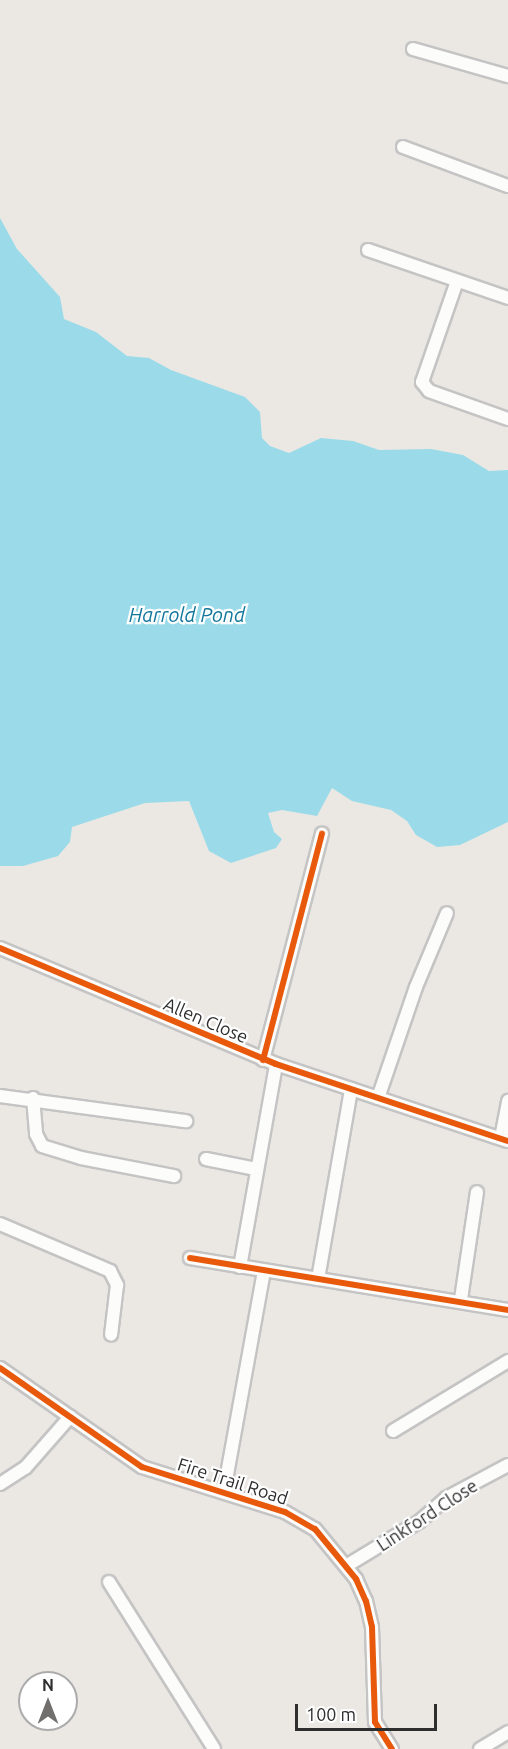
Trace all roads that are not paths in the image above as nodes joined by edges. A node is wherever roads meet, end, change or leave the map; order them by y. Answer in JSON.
{"nodes":[{"id":1,"x":413,"y":49,"type":"dead end"},
{"id":2,"x":508,"y":76,"type":"edge"},
{"id":3,"x":403,"y":147,"type":"dead end"},
{"id":4,"x":508,"y":186,"type":"edge"},
{"id":5,"x":368,"y":250,"type":"dead end"},
{"id":6,"x":457,"y":280,"type":"junction"},
{"id":7,"x":508,"y":298,"type":"edge"},
{"id":8,"x":508,"y":419,"type":"edge"},
{"id":9,"x":322,"y":834,"type":"dead end"},
{"id":10,"x":447,"y":913,"type":"dead end"},
{"id":11,"x":0,"y":948,"type":"edge"},
{"id":12,"x":263,"y":1060,"type":"junction"},
{"id":13,"x":276,"y":1064,"type":"junction"},
{"id":14,"x":351,"y":1089,"type":"junction"},
{"id":15,"x":0,"y":1096,"type":"edge"},
{"id":16,"x":33,"y":1098,"type":"junction"},
{"id":17,"x":378,"y":1098,"type":"junction"},
{"id":18,"x":508,"y":1101,"type":"edge"},
{"id":19,"x":186,"y":1120,"type":"dead end"},
{"id":20,"x":504,"y":1139,"type":"edge"},
{"id":21,"x":206,"y":1159,"type":"dead end"},
{"id":22,"x":256,"y":1169,"type":"junction"},
{"id":23,"x":174,"y":1176,"type":"dead end"},
{"id":24,"x":477,"y":1192,"type":"dead end"},
{"id":25,"x":0,"y":1224,"type":"edge"},
{"id":26,"x":190,"y":1258,"type":"dead end"},
{"id":27,"x":240,"y":1267,"type":"junction"},
{"id":28,"x":264,"y":1271,"type":"junction"},
{"id":29,"x":318,"y":1278,"type":"junction"},
{"id":30,"x":461,"y":1299,"type":"junction"},
{"id":31,"x":508,"y":1310,"type":"edge"},
{"id":32,"x":111,"y":1335,"type":"dead end"},
{"id":33,"x":508,"y":1361,"type":"edge"},
{"id":34,"x":0,"y":1368,"type":"edge"},
{"id":35,"x":70,"y":1418,"type":"junction"},
{"id":36,"x":393,"y":1431,"type":"dead end"},
{"id":37,"x":508,"y":1465,"type":"edge"},
{"id":38,"x":0,"y":1484,"type":"edge"},
{"id":39,"x":224,"y":1491,"type":"junction"},
{"id":40,"x":346,"y":1566,"type":"junction"},
{"id":41,"x":109,"y":1582,"type":"dead end"},
{"id":42,"x":508,"y":1732,"type":"edge"},
{"id":43,"x":214,"y":1749,"type":"edge"},
{"id":44,"x":392,"y":1749,"type":"edge"},
{"id":45,"x":480,"y":1749,"type":"edge"}],
"edges":[{"from":1,"to":2,"type":"street"},
{"from":3,"to":4,"type":"street"},
{"from":5,"to":6,"type":"street"},
{"from":6,"to":7,"type":"street"},
{"from":6,"to":8,"type":"street"},
{"from":9,"to":12,"type":"street"},
{"from":10,"to":17,"type":"street"},
{"from":11,"to":12,"type":"street","name":"Allen Close"},
{"from":12,"to":13,"type":"street","name":"Allen Close"},
{"from":13,"to":14,"type":"street","name":"Allen Close"},
{"from":13,"to":22,"type":"street"},
{"from":14,"to":17,"type":"street","name":"Allen Close"},
{"from":14,"to":29,"type":"street"},
{"from":15,"to":16,"type":"street"},
{"from":16,"to":19,"type":"street"},
{"from":16,"to":23,"type":"street"},
{"from":17,"to":20,"type":"street","name":"Allen Close"},
{"from":18,"to":20,"type":"street"},
{"from":21,"to":22,"type":"street"},
{"from":22,"to":27,"type":"street"},
{"from":24,"to":30,"type":"street"},
{"from":25,"to":32,"type":"street"},
{"from":26,"to":27,"type":"street"},
{"from":27,"to":28,"type":"street"},
{"from":28,"to":29,"type":"street"},
{"from":28,"to":39,"type":"street"},
{"from":29,"to":30,"type":"street"},
{"from":30,"to":31,"type":"street"},
{"from":33,"to":36,"type":"street"},
{"from":34,"to":35,"type":"street","name":"Fire Trail Road"},
{"from":35,"to":38,"type":"street"},
{"from":35,"to":39,"type":"street","name":"Fire Trail Road"},
{"from":37,"to":40,"type":"street","name":"Linkford Close"},
{"from":39,"to":40,"type":"street","name":"Fire Trail Road"},
{"from":40,"to":44,"type":"street","name":"Fire Trail Road"},
{"from":41,"to":43,"type":"street"},
{"from":42,"to":45,"type":"street"}]}
